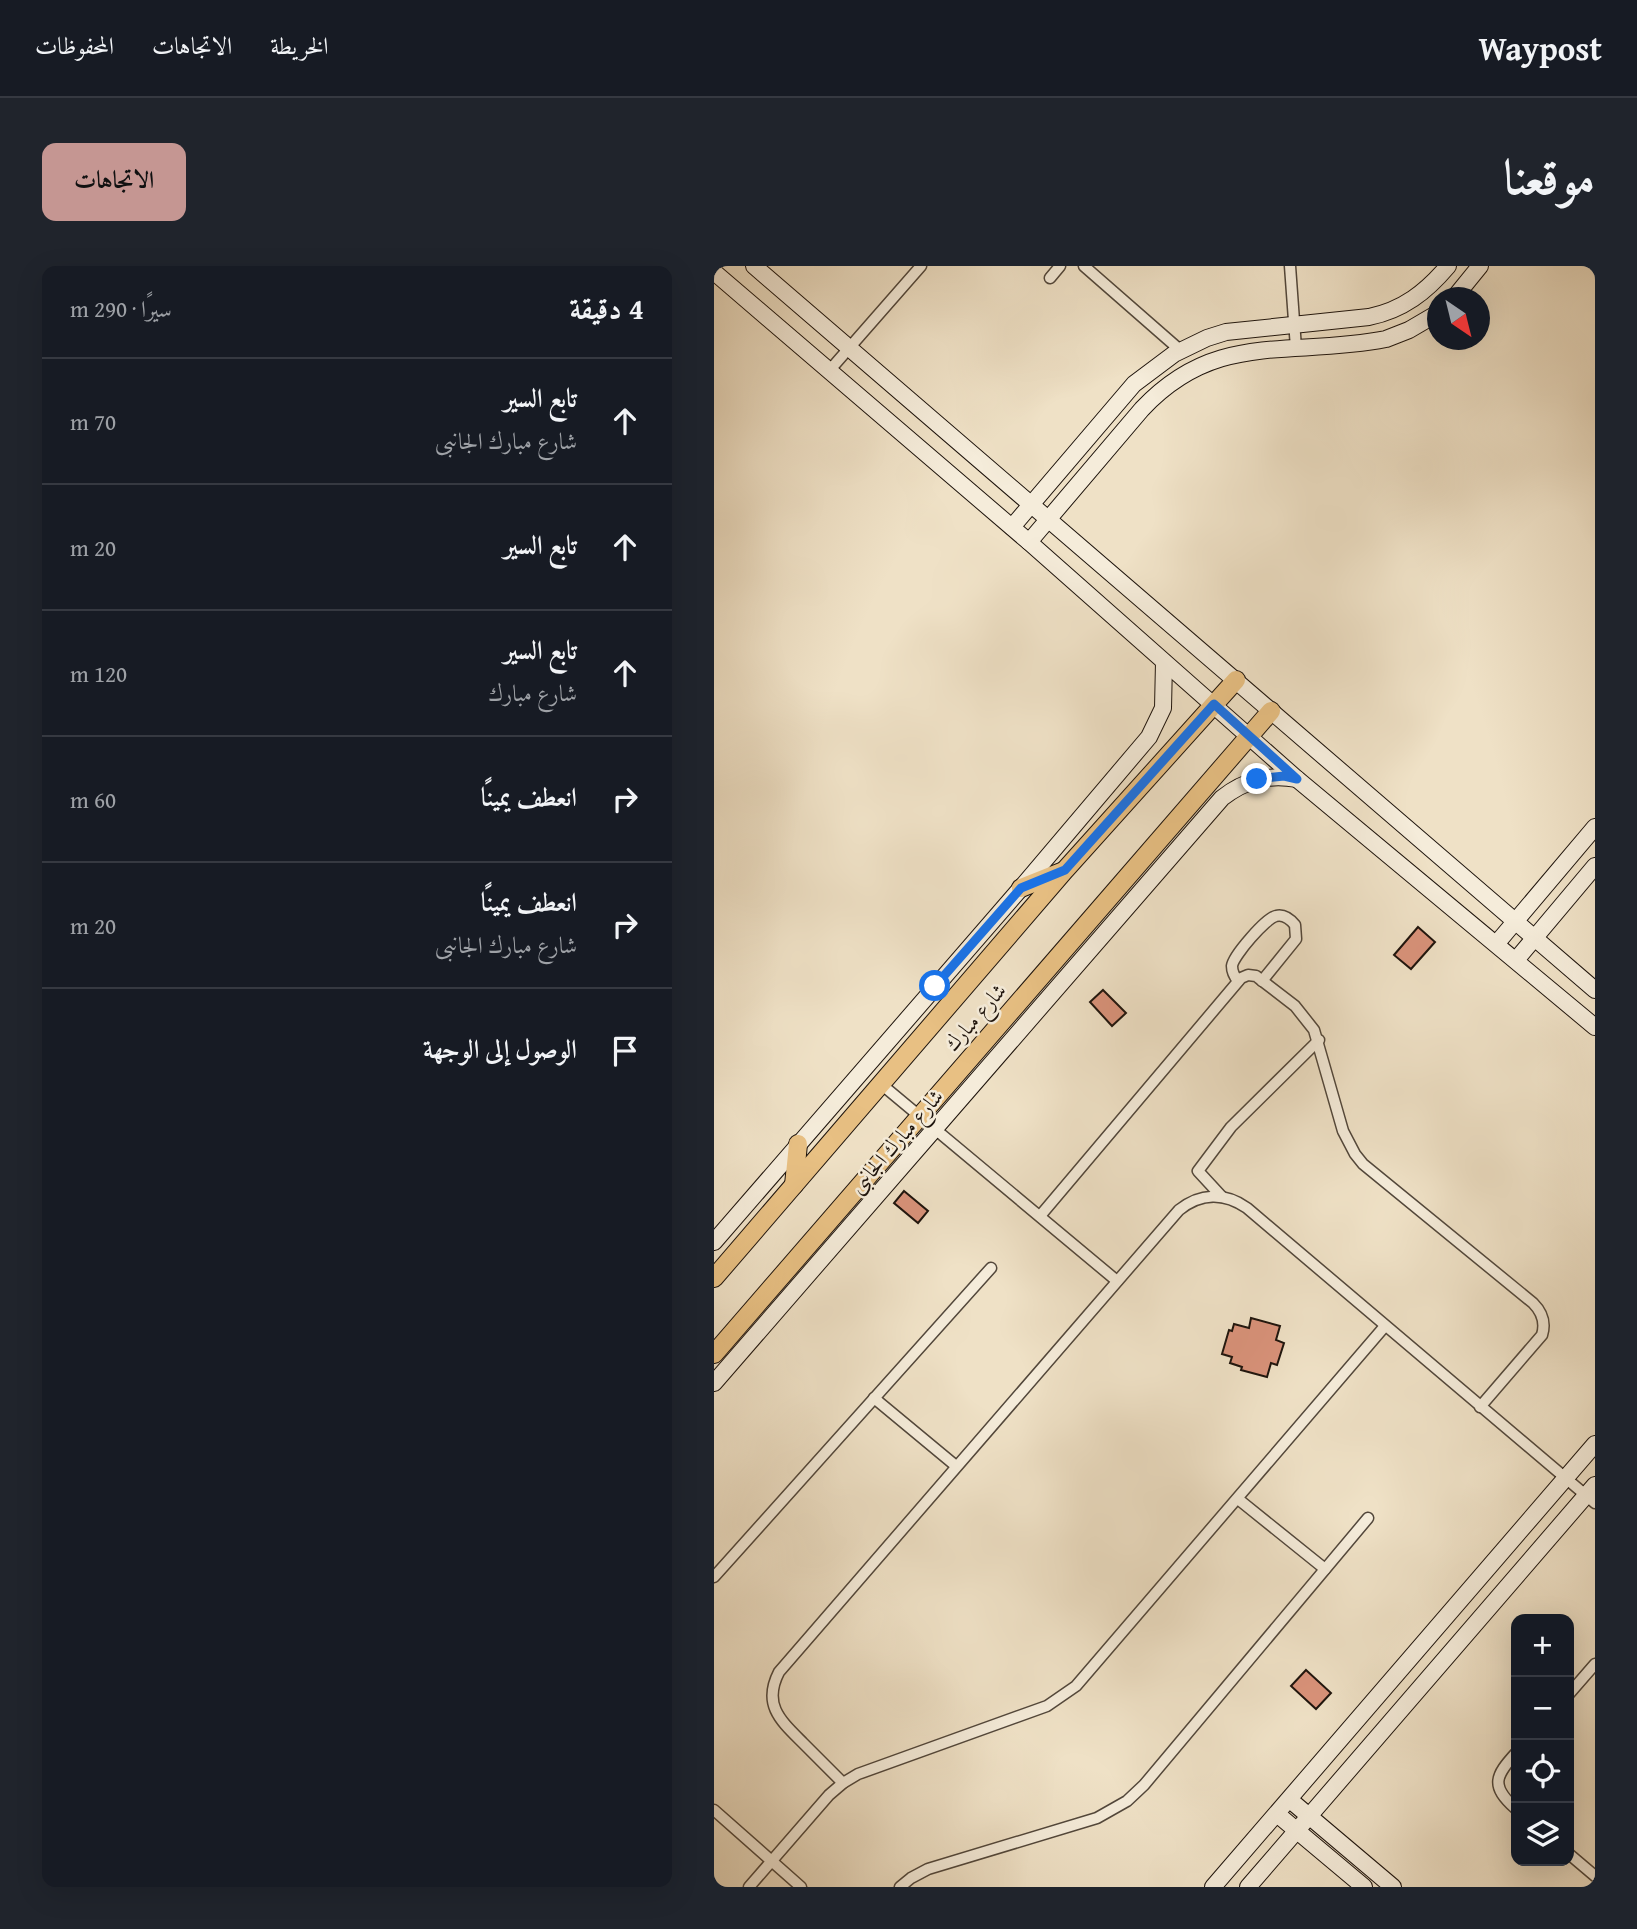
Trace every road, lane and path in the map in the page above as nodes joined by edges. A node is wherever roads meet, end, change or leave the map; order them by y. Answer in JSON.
{"nodes":[{"id":1,"x":754,"y":266,"type":"edge"},
{"id":2,"x":921,"y":266,"type":"edge"},
{"id":3,"x":1060,"y":266,"type":"edge"},
{"id":4,"x":1084,"y":266,"type":"edge"},
{"id":5,"x":1290,"y":266,"type":"edge"},
{"id":6,"x":1448,"y":266,"type":"edge"},
{"id":7,"x":1480,"y":266,"type":"edge"},
{"id":8,"x":714,"y":272,"type":"edge"},
{"id":9,"x":1050,"y":278,"type":"dead end"},
{"id":10,"x":1463,"y":287,"type":"edge"},
{"id":11,"x":1427,"y":319,"type":"edge"},
{"id":12,"x":1294,"y":325,"type":"junction"},
{"id":13,"x":849,"y":348,"type":"junction"},
{"id":14,"x":1296,"y":348,"type":"junction"},
{"id":15,"x":1180,"y":350,"type":"junction"},
{"id":16,"x":829,"y":371,"type":"junction"},
{"id":17,"x":1031,"y":505,"type":"junction"},
{"id":18,"x":1048,"y":519,"type":"junction"},
{"id":19,"x":1012,"y":527,"type":"junction"},
{"id":20,"x":1029,"y":542,"type":"junction"},
{"id":21,"x":1164,"y":662,"type":"junction"},
{"id":22,"x":1236,"y":680,"type":"junction"},
{"id":23,"x":1214,"y":704,"type":"junction"},
{"id":24,"x":1271,"y":710,"type":"junction"},
{"id":25,"x":1249,"y":736,"type":"junction"},
{"id":26,"x":1297,"y":779,"type":"junction"},
{"id":27,"x":1595,"y":827,"type":"edge"},
{"id":28,"x":1595,"y":866,"type":"edge"},
{"id":29,"x":1065,"y":870,"type":"junction"},
{"id":30,"x":1021,"y":888,"type":"junction"},
{"id":31,"x":1515,"y":921,"type":"junction"},
{"id":32,"x":1535,"y":938,"type":"junction"},
{"id":33,"x":1497,"y":943,"type":"junction"},
{"id":34,"x":1516,"y":960,"type":"junction"},
{"id":35,"x":1238,"y":981,"type":"junction"},
{"id":36,"x":1262,"y":981,"type":"junction"},
{"id":37,"x":1595,"y":990,"type":"edge"},
{"id":38,"x":1595,"y":1027,"type":"edge"},
{"id":39,"x":1319,"y":1040,"type":"junction"},
{"id":40,"x":881,"y":1084,"type":"junction"},
{"id":41,"x":920,"y":1115,"type":"junction"},
{"id":42,"x":935,"y":1129,"type":"junction"},
{"id":43,"x":797,"y":1144,"type":"junction"},
{"id":44,"x":794,"y":1185,"type":"junction"},
{"id":45,"x":1222,"y":1197,"type":"junction"},
{"id":46,"x":1040,"y":1216,"type":"junction"},
{"id":47,"x":714,"y":1242,"type":"edge"},
{"id":48,"x":991,"y":1268,"type":"dead end"},
{"id":49,"x":714,"y":1278,"type":"edge"},
{"id":50,"x":1117,"y":1281,"type":"junction"},
{"id":51,"x":1385,"y":1326,"type":"junction"},
{"id":52,"x":714,"y":1354,"type":"edge"},
{"id":53,"x":714,"y":1383,"type":"edge"},
{"id":54,"x":874,"y":1398,"type":"junction"},
{"id":55,"x":1480,"y":1407,"type":"junction"},
{"id":56,"x":1595,"y":1444,"type":"edge"},
{"id":57,"x":956,"y":1466,"type":"junction"},
{"id":58,"x":1565,"y":1478,"type":"junction"},
{"id":59,"x":1592,"y":1494,"type":"edge"},
{"id":60,"x":1238,"y":1499,"type":"junction"},
{"id":61,"x":1368,"y":1518,"type":"dead end"},
{"id":62,"x":1325,"y":1569,"type":"junction"},
{"id":63,"x":714,"y":1577,"type":"edge"},
{"id":64,"x":1595,"y":1664,"type":"edge"},
{"id":65,"x":1574,"y":1688,"type":"edge"},
{"id":66,"x":1511,"y":1759,"type":"edge"},
{"id":67,"x":843,"y":1783,"type":"junction"},
{"id":68,"x":1290,"y":1800,"type":"junction"},
{"id":69,"x":1511,"y":1804,"type":"edge"},
{"id":70,"x":714,"y":1810,"type":"edge"},
{"id":71,"x":1277,"y":1814,"type":"junction"},
{"id":72,"x":1309,"y":1816,"type":"junction"},
{"id":73,"x":1297,"y":1830,"type":"junction"},
{"id":74,"x":1574,"y":1858,"type":"edge"},
{"id":75,"x":772,"y":1861,"type":"junction"},
{"id":76,"x":1595,"y":1876,"type":"edge"},
{"id":77,"x":749,"y":1887,"type":"edge"},
{"id":78,"x":801,"y":1887,"type":"edge"},
{"id":79,"x":900,"y":1887,"type":"edge"},
{"id":80,"x":1213,"y":1887,"type":"edge"},
{"id":81,"x":1248,"y":1887,"type":"edge"},
{"id":82,"x":1364,"y":1887,"type":"edge"},
{"id":83,"x":1393,"y":1887,"type":"edge"}],
"edges":[{"from":1,"to":13,"type":"main road"},
{"from":2,"to":13,"type":"street"},
{"from":3,"to":9,"type":"street"},
{"from":4,"to":15,"type":"street"},
{"from":5,"to":12,"type":"street"},
{"from":6,"to":12,"type":"main road"},
{"from":7,"to":10,"type":"main road"},
{"from":8,"to":16,"type":"main road"},
{"from":11,"to":14,"type":"main road"},
{"from":12,"to":14,"type":"street"},
{"from":12,"to":15,"type":"main road"},
{"from":13,"to":16,"type":"street"},
{"from":13,"to":17,"type":"main road"},
{"from":14,"to":18,"type":"main road"},
{"from":15,"to":17,"type":"main road"},
{"from":16,"to":19,"type":"main road"},
{"from":17,"to":18,"type":"main road"},
{"from":17,"to":19,"type":"main road"},
{"from":18,"to":20,"type":"main road"},
{"from":18,"to":22,"type":"main road"},
{"from":19,"to":20,"type":"main road"},
{"from":20,"to":21,"type":"main road"},
{"from":21,"to":23,"type":"main road"},
{"from":21,"to":30,"type":"main road"},
{"from":22,"to":23,"type":"main road","name":"شارع مبارك"},
{"from":22,"to":24,"type":"main road"},
{"from":23,"to":25,"type":"main road"},
{"from":23,"to":29,"type":"main road","name":"شارع مبارك"},
{"from":24,"to":25,"type":"main road","name":"شارع مبارك"},
{"from":24,"to":31,"type":"main road"},
{"from":25,"to":26,"type":"main road"},
{"from":25,"to":41,"type":"main road","name":"شارع مبارك"},
{"from":26,"to":33,"type":"main road"},
{"from":26,"to":42,"type":"main road","name":"شارع مبارك الجانبى"},
{"from":27,"to":31,"type":"main road"},
{"from":28,"to":32,"type":"main road"},
{"from":29,"to":30,"type":"main road"},
{"from":29,"to":40,"type":"main road","name":"شارع مبارك"},
{"from":30,"to":43,"type":"main road"},
{"from":31,"to":32,"type":"main road"},
{"from":31,"to":33,"type":"main road"},
{"from":32,"to":34,"type":"main road"},
{"from":32,"to":37,"type":"main road"},
{"from":33,"to":34,"type":"main road"},
{"from":34,"to":38,"type":"main road"},
{"from":35,"to":36,"type":"street"},
{"from":35,"to":36,"type":"street"},
{"from":35,"to":46,"type":"street"},
{"from":36,"to":39,"type":"street"},
{"from":39,"to":45,"type":"street"},
{"from":39,"to":55,"type":"street"},
{"from":40,"to":41,"type":"street"},
{"from":40,"to":44,"type":"main road","name":"شارع مبارك"},
{"from":41,"to":42,"type":"street"},
{"from":41,"to":52,"type":"main road","name":"شارع مبارك"},
{"from":42,"to":46,"type":"street"},
{"from":42,"to":53,"type":"main road","name":"شارع مبارك الجانبى"},
{"from":43,"to":44,"type":"main road"},
{"from":43,"to":47,"type":"main road"},
{"from":44,"to":49,"type":"main road","name":"شارع مبارك"},
{"from":45,"to":50,"type":"street"},
{"from":45,"to":51,"type":"street"},
{"from":46,"to":50,"type":"street"},
{"from":48,"to":54,"type":"street"},
{"from":50,"to":57,"type":"street"},
{"from":51,"to":55,"type":"street"},
{"from":51,"to":60,"type":"street"},
{"from":54,"to":57,"type":"street"},
{"from":54,"to":63,"type":"street"},
{"from":55,"to":58,"type":"street"},
{"from":56,"to":58,"type":"main road"},
{"from":57,"to":67,"type":"street"},
{"from":58,"to":59,"type":"street"},
{"from":58,"to":68,"type":"main road"},
{"from":59,"to":72,"type":"main road"},
{"from":60,"to":62,"type":"street"},
{"from":60,"to":67,"type":"street"},
{"from":61,"to":62,"type":"street"},
{"from":62,"to":79,"type":"street"},
{"from":64,"to":65,"type":"street"},
{"from":66,"to":69,"type":"street"},
{"from":67,"to":75,"type":"street"},
{"from":68,"to":71,"type":"main road"},
{"from":68,"to":72,"type":"main road"},
{"from":70,"to":75,"type":"street"},
{"from":71,"to":73,"type":"main road"},
{"from":71,"to":80,"type":"main road"},
{"from":72,"to":73,"type":"main road"},
{"from":72,"to":83,"type":"main road"},
{"from":73,"to":81,"type":"main road"},
{"from":73,"to":82,"type":"main road"},
{"from":74,"to":76,"type":"street"},
{"from":75,"to":77,"type":"street"},
{"from":75,"to":78,"type":"street"}]}
